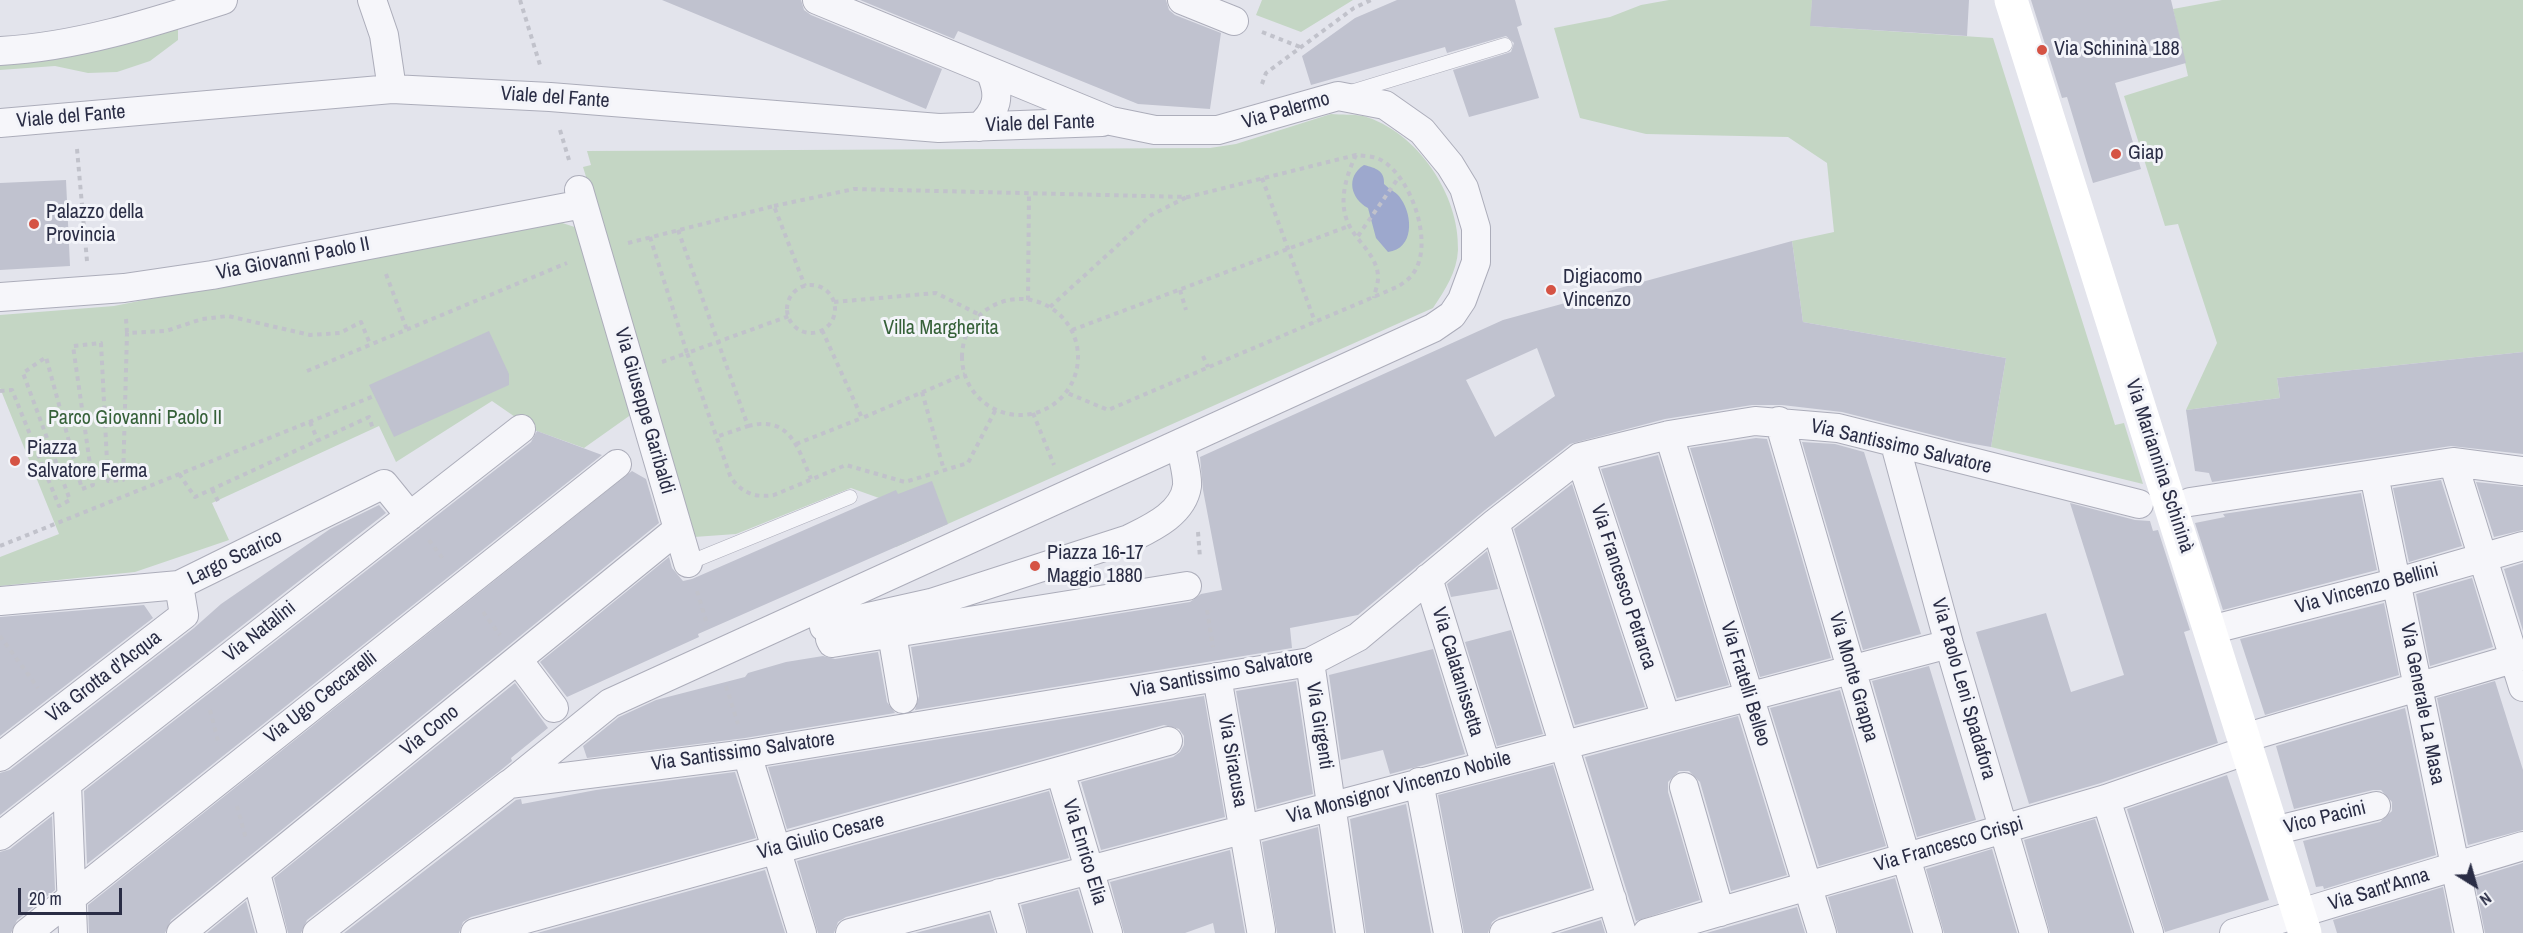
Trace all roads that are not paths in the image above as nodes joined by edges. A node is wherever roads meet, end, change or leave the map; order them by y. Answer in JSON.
{"nodes":[{"id":1,"x":223,"y":0,"type":"edge"},
{"id":2,"x":372,"y":0,"type":"edge"},
{"id":3,"x":817,"y":0,"type":"edge"},
{"id":4,"x":1182,"y":0,"type":"edge"},
{"id":5,"x":2011,"y":0,"type":"edge"},
{"id":6,"x":1234,"y":21,"type":"road end"},
{"id":7,"x":1505,"y":45,"type":"dead end"},
{"id":8,"x":0,"y":51,"type":"edge"},
{"id":9,"x":992,"y":74,"type":"junction"},
{"id":10,"x":392,"y":88,"type":"junction"},
{"id":11,"x":1338,"y":96,"type":"junction"},
{"id":12,"x":1111,"y":122,"type":"junction"},
{"id":13,"x":0,"y":123,"type":"edge"},
{"id":14,"x":979,"y":127,"type":"junction"},
{"id":15,"x":581,"y":197,"type":"joint"},
{"id":16,"x":0,"y":297,"type":"edge"},
{"id":17,"x":1779,"y":422,"type":"junction"},
{"id":18,"x":521,"y":429,"type":"dead end"},
{"id":19,"x":1669,"y":435,"type":"junction"},
{"id":20,"x":1187,"y":441,"type":"junction"},
{"id":21,"x":1895,"y":444,"type":"junction"},
{"id":22,"x":1580,"y":457,"type":"junction"},
{"id":23,"x":2452,"y":462,"type":"junction"},
{"id":24,"x":617,"y":464,"type":"dead end"},
{"id":25,"x":2523,"y":471,"type":"edge"},
{"id":26,"x":2374,"y":475,"type":"junction"},
{"id":27,"x":850,"y":497,"type":"dead end"},
{"id":28,"x":2190,"y":502,"type":"dead end"},
{"id":29,"x":2139,"y":504,"type":"dead end"},
{"id":30,"x":410,"y":516,"type":"junction"},
{"id":31,"x":1495,"y":523,"type":"junction"},
{"id":32,"x":678,"y":529,"type":"junction"},
{"id":33,"x":2523,"y":546,"type":"edge"},
{"id":34,"x":2482,"y":558,"type":"junction"},
{"id":35,"x":688,"y":563,"type":"joint"},
{"id":36,"x":1428,"y":578,"type":"junction"},
{"id":37,"x":2398,"y":582,"type":"junction"},
{"id":38,"x":179,"y":585,"type":"junction"},
{"id":39,"x":1197,"y":594,"type":"road end"},
{"id":40,"x":0,"y":601,"type":"edge"},
{"id":41,"x":820,"y":619,"type":"junction"},
{"id":42,"x":2210,"y":630,"type":"junction"},
{"id":43,"x":892,"y":634,"type":"junction"},
{"id":44,"x":1949,"y":644,"type":"junction"},
{"id":45,"x":2518,"y":657,"type":"edge"},
{"id":46,"x":518,"y":660,"type":"junction"},
{"id":47,"x":1310,"y":662,"type":"junction"},
{"id":48,"x":1850,"y":669,"type":"junction"},
{"id":49,"x":1218,"y":677,"type":"junction"},
{"id":50,"x":2523,"y":687,"type":"edge"},
{"id":51,"x":2417,"y":688,"type":"junction"},
{"id":52,"x":1749,"y":696,"type":"junction"},
{"id":53,"x":903,"y":699,"type":"dead end"},
{"id":54,"x":554,"y":708,"type":"dead end"},
{"id":55,"x":1666,"y":718,"type":"junction"},
{"id":56,"x":565,"y":739,"type":"junction"},
{"id":57,"x":1168,"y":741,"type":"dead end"},
{"id":58,"x":2246,"y":744,"type":"junction"},
{"id":59,"x":1564,"y":745,"type":"junction"},
{"id":60,"x":747,"y":754,"type":"junction"},
{"id":61,"x":0,"y":757,"type":"edge"},
{"id":62,"x":1486,"y":765,"type":"junction"},
{"id":63,"x":1060,"y":771,"type":"junction"},
{"id":64,"x":572,"y":776,"type":"junction"},
{"id":65,"x":1419,"y":783,"type":"junction"},
{"id":66,"x":67,"y":784,"type":"junction"},
{"id":67,"x":509,"y":784,"type":"junction"},
{"id":68,"x":1684,"y":788,"type":"dead end"},
{"id":69,"x":2106,"y":799,"type":"junction"},
{"id":70,"x":1332,"y":806,"type":"junction"},
{"id":71,"x":2376,"y":806,"type":"dead end"},
{"id":72,"x":1244,"y":829,"type":"junction"},
{"id":73,"x":2003,"y":829,"type":"junction"},
{"id":74,"x":2273,"y":831,"type":"junction"},
{"id":75,"x":0,"y":836,"type":"edge"},
{"id":76,"x":2523,"y":846,"type":"edge"},
{"id":77,"x":776,"y":849,"type":"junction"},
{"id":78,"x":1905,"y":858,"type":"junction"},
{"id":79,"x":2456,"y":866,"type":"junction"},
{"id":80,"x":1089,"y":870,"type":"junction"},
{"id":81,"x":256,"y":874,"type":"junction"},
{"id":82,"x":1807,"y":886,"type":"junction"},
{"id":83,"x":1000,"y":893,"type":"junction"},
{"id":84,"x":72,"y":896,"type":"junction"},
{"id":85,"x":1612,"y":899,"type":"junction"},
{"id":86,"x":1720,"y":912,"type":"junction"},
{"id":87,"x":2302,"y":923,"type":"edge"},
{"id":88,"x":911,"y":925,"type":"edge"},
{"id":89,"x":1261,"y":930,"type":"dead end"},
{"id":90,"x":27,"y":933,"type":"edge"},
{"id":91,"x":73,"y":933,"type":"edge"},
{"id":92,"x":181,"y":933,"type":"edge"},
{"id":93,"x":272,"y":933,"type":"edge"},
{"id":94,"x":316,"y":933,"type":"edge"},
{"id":95,"x":474,"y":933,"type":"edge"},
{"id":96,"x":802,"y":933,"type":"edge"},
{"id":97,"x":849,"y":933,"type":"edge"},
{"id":98,"x":1012,"y":933,"type":"edge"},
{"id":99,"x":1108,"y":933,"type":"edge"},
{"id":100,"x":1350,"y":933,"type":"edge"},
{"id":101,"x":1448,"y":933,"type":"edge"},
{"id":102,"x":1504,"y":933,"type":"edge"},
{"id":103,"x":1622,"y":933,"type":"edge"},
{"id":104,"x":1647,"y":933,"type":"edge"},
{"id":105,"x":1822,"y":933,"type":"edge"},
{"id":106,"x":1928,"y":933,"type":"edge"},
{"id":107,"x":2034,"y":933,"type":"edge"},
{"id":108,"x":2149,"y":933,"type":"edge"},
{"id":109,"x":2234,"y":933,"type":"edge"},
{"id":110,"x":2469,"y":933,"type":"edge"}],
"edges":[{"from":1,"to":8,"type":"street"},
{"from":2,"to":10,"type":"street"},
{"from":3,"to":9,"type":"street","name":"Via Palermo"},
{"from":4,"to":6,"type":"street"},
{"from":5,"to":42,"type":"main road","name":"Via Mariannina Schininà"},
{"from":7,"to":11,"type":"lane"},
{"from":9,"to":12,"type":"street","name":"Via Palermo"},
{"from":9,"to":14,"type":"street"},
{"from":10,"to":13,"type":"street","name":"Viale del Fante"},
{"from":10,"to":14,"type":"street","name":"Viale del Fante"},
{"from":11,"to":12,"type":"street","name":"Via Palermo"},
{"from":11,"to":20,"type":"street","name":"Via Palermo"},
{"from":12,"to":14,"type":"street","name":"Viale del Fante"},
{"from":15,"to":16,"type":"street","name":"Via Giovanni Paolo II"},
{"from":15,"to":32,"type":"street","name":"Via Giuseppe Garibaldi"},
{"from":17,"to":19,"type":"street","name":"Via Santissimo Salvatore"},
{"from":17,"to":21,"type":"street","name":"Via Santissimo Salvatore"},
{"from":17,"to":48,"type":"street","name":"Via Monte Grappa"},
{"from":18,"to":30,"type":"street","name":"Via Natalini"},
{"from":19,"to":22,"type":"street","name":"Via Santissimo Salvatore"},
{"from":19,"to":52,"type":"street","name":"Via Fratelli Belleo"},
{"from":20,"to":41,"type":"street","name":"Via Palermo"},
{"from":20,"to":41,"type":"street"},
{"from":21,"to":29,"type":"street","name":"Via Santissimo Salvatore"},
{"from":21,"to":44,"type":"street","name":"Via Paolo Leni Spadafora"},
{"from":22,"to":31,"type":"street","name":"Via Santissimo Salvatore"},
{"from":22,"to":55,"type":"street","name":"Via Francesco Petrarca"},
{"from":23,"to":25,"type":"street"},
{"from":23,"to":26,"type":"street"},
{"from":23,"to":34,"type":"street"},
{"from":24,"to":84,"type":"street","name":"Via Ugo Ceccarelli"},
{"from":26,"to":28,"type":"street"},
{"from":26,"to":37,"type":"street","name":"Via Generale La Masa"},
{"from":27,"to":35,"type":"lane"},
{"from":30,"to":38,"type":"street","name":"Largo Scarico"},
{"from":30,"to":66,"type":"street","name":"Via Natalini"},
{"from":31,"to":36,"type":"street","name":"Via Santissimo Salvatore"},
{"from":31,"to":59,"type":"street"},
{"from":32,"to":35,"type":"street","name":"Via Giuseppe Garibaldi"},
{"from":32,"to":46,"type":"street","name":"Via Cono"},
{"from":33,"to":34,"type":"street","name":"Via Vincenzo Bellini"},
{"from":34,"to":37,"type":"street","name":"Via Vincenzo Bellini"},
{"from":34,"to":45,"type":"street"},
{"from":36,"to":47,"type":"street","name":"Via Santissimo Salvatore"},
{"from":36,"to":62,"type":"street","name":"Via Calatanissetta"},
{"from":37,"to":42,"type":"street","name":"Via Vincenzo Bellini"},
{"from":37,"to":51,"type":"street","name":"Via Generale La Masa"},
{"from":38,"to":40,"type":"street","name":"Largo Scarico"},
{"from":38,"to":61,"type":"street","name":"Via Grotta d'Acqua"},
{"from":39,"to":43,"type":"street"},
{"from":41,"to":43,"type":"street"},
{"from":41,"to":56,"type":"street"},
{"from":42,"to":58,"type":"main road","name":"Via Mariannina Schininà"},
{"from":43,"to":53,"type":"street"},
{"from":44,"to":48,"type":"street","name":"Via Monsignor Vincenzo Nobile"},
{"from":44,"to":73,"type":"street","name":"Via Paolo Leni Spadafora"},
{"from":45,"to":50,"type":"street"},
{"from":45,"to":51,"type":"street","name":"Via Francesco Crispi"},
{"from":46,"to":54,"type":"street"},
{"from":46,"to":81,"type":"street","name":"Via Cono"},
{"from":47,"to":49,"type":"street","name":"Via Santissimo Salvatore"},
{"from":47,"to":70,"type":"street","name":"Via Girgenti"},
{"from":48,"to":52,"type":"street","name":"Via Monsignor Vincenzo Nobile"},
{"from":48,"to":78,"type":"street","name":"Via Monte Grappa"},
{"from":49,"to":60,"type":"street","name":"Via Santissimo Salvatore"},
{"from":49,"to":72,"type":"street","name":"Via Siracusa"},
{"from":51,"to":58,"type":"street","name":"Via Francesco Crispi"},
{"from":51,"to":79,"type":"street","name":"Via Generale La Masa"},
{"from":52,"to":55,"type":"street","name":"Via Monsignor Vincenzo Nobile"},
{"from":52,"to":82,"type":"street","name":"Via Fratelli Belleo"},
{"from":55,"to":59,"type":"street","name":"Via Monsignor Vincenzo Nobile"},
{"from":56,"to":64,"type":"street"},
{"from":56,"to":67,"type":"street"},
{"from":57,"to":63,"type":"street","name":"Via Giulio Cesare"},
{"from":58,"to":69,"type":"street","name":"Via Francesco Crispi"},
{"from":58,"to":74,"type":"main road","name":"Via Mariannina Schininà"},
{"from":59,"to":62,"type":"street","name":"Via Monsignor Vincenzo Nobile"},
{"from":59,"to":85,"type":"street"},
{"from":60,"to":64,"type":"street","name":"Via Santissimo Salvatore"},
{"from":60,"to":77,"type":"street"},
{"from":62,"to":65,"type":"street","name":"Via Monsignor Vincenzo Nobile"},
{"from":63,"to":77,"type":"street","name":"Via Giulio Cesare"},
{"from":63,"to":80,"type":"street","name":"Via Enrico Elia"},
{"from":64,"to":67,"type":"street","name":"Via Santissimo Salvatore"},
{"from":65,"to":70,"type":"street","name":"Via Monsignor Vincenzo Nobile"},
{"from":65,"to":101,"type":"street"},
{"from":66,"to":75,"type":"street","name":"Via Natalini"},
{"from":66,"to":84,"type":"street"},
{"from":67,"to":94,"type":"street"},
{"from":68,"to":86,"type":"street"},
{"from":69,"to":73,"type":"street","name":"Via Francesco Crispi"},
{"from":69,"to":108,"type":"street"},
{"from":70,"to":72,"type":"street","name":"Via Monsignor Vincenzo Nobile"},
{"from":70,"to":100,"type":"street","name":"Via Girgenti"},
{"from":71,"to":74,"type":"street","name":"Vico Pacini"},
{"from":72,"to":80,"type":"street","name":"Via Monsignor Vincenzo Nobile"},
{"from":72,"to":89,"type":"street","name":"Via Siracusa"},
{"from":73,"to":78,"type":"street","name":"Via Francesco Crispi"},
{"from":73,"to":107,"type":"street","name":"Via Paolo Leni Spadafora"},
{"from":74,"to":87,"type":"main road","name":"Via Mariannina Schininà"},
{"from":76,"to":79,"type":"street","name":"Via Sant'Anna"},
{"from":77,"to":95,"type":"street","name":"Via Giulio Cesare"},
{"from":77,"to":96,"type":"street"},
{"from":78,"to":82,"type":"street","name":"Via Francesco Crispi"},
{"from":78,"to":106,"type":"street","name":"Via Monte Grappa"},
{"from":79,"to":87,"type":"street","name":"Via Sant'Anna"},
{"from":79,"to":110,"type":"street","name":"Via Generale La Masa"},
{"from":80,"to":83,"type":"street","name":"Via Monsignor Vincenzo Nobile"},
{"from":80,"to":99,"type":"street","name":"Via Enrico Elia"},
{"from":81,"to":92,"type":"street","name":"Via Cono"},
{"from":81,"to":93,"type":"street"},
{"from":82,"to":86,"type":"street","name":"Via Francesco Crispi"},
{"from":82,"to":105,"type":"street","name":"Via Fratelli Belleo"},
{"from":83,"to":88,"type":"street","name":"Via Monsignor Vincenzo Nobile"},
{"from":83,"to":98,"type":"street"},
{"from":84,"to":90,"type":"street","name":"Via Ugo Ceccarelli"},
{"from":84,"to":91,"type":"street"},
{"from":85,"to":102,"type":"street"},
{"from":85,"to":103,"type":"street"},
{"from":86,"to":104,"type":"street","name":"Via Francesco Crispi"},
{"from":87,"to":109,"type":"street","name":"Via Sant'Anna"},
{"from":88,"to":97,"type":"street","name":"Via Monsignor Vincenzo Nobile"}]}
